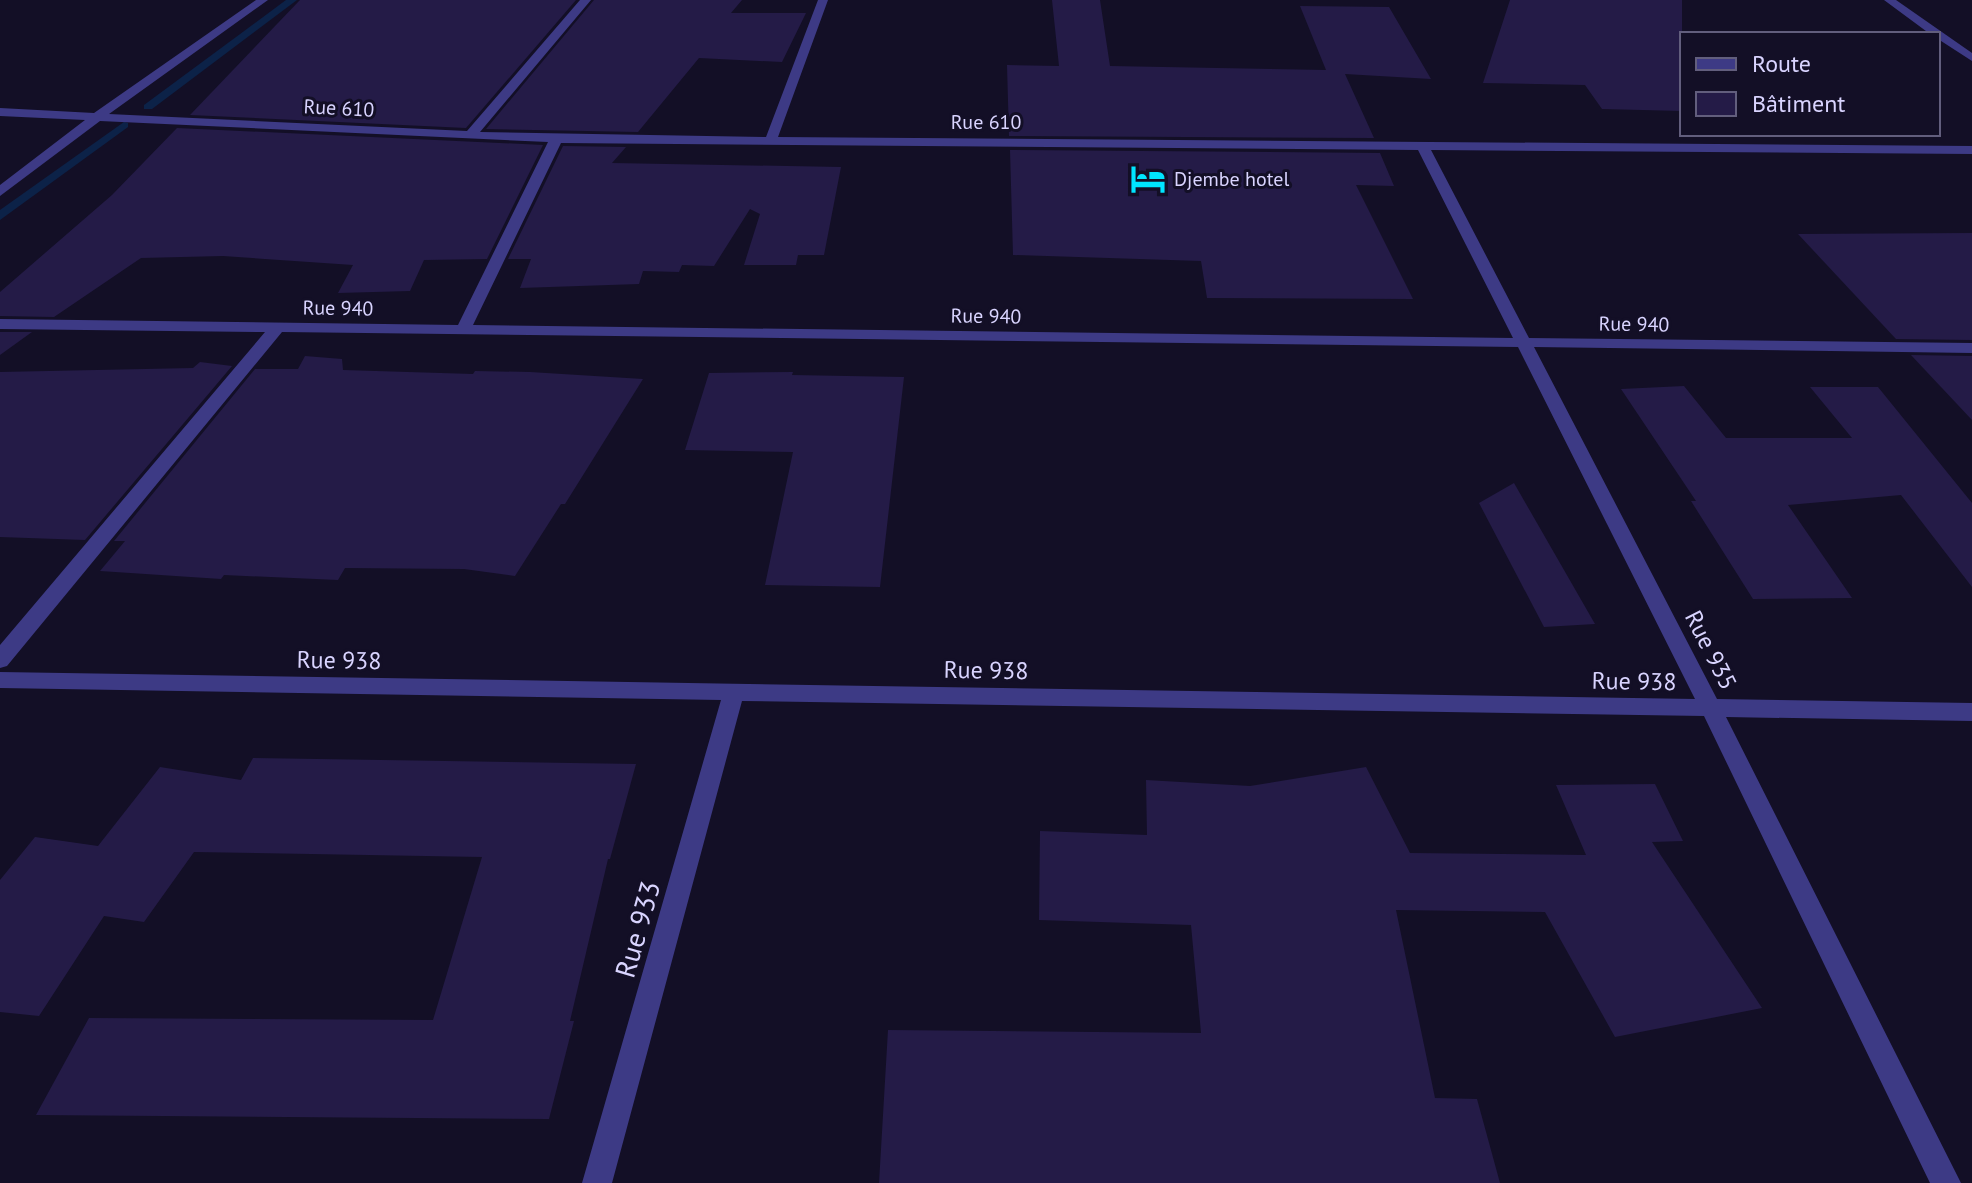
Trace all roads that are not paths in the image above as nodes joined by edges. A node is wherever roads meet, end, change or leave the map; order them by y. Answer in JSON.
{"nodes":[{"id":1,"x":263,"y":0,"type":"edge"},
{"id":2,"x":586,"y":0,"type":"edge"},
{"id":3,"x":823,"y":0,"type":"edge"},
{"id":4,"x":1889,"y":0,"type":"edge"},
{"id":5,"x":1935,"y":32,"type":"edge"},
{"id":6,"x":1940,"y":36,"type":"edge"},
{"id":7,"x":1972,"y":58,"type":"edge"},
{"id":8,"x":0,"y":112,"type":"edge"},
{"id":9,"x":98,"y":116,"type":"junction"},
{"id":10,"x":471,"y":134,"type":"junction"},
{"id":11,"x":556,"y":139,"type":"junction"},
{"id":12,"x":771,"y":140,"type":"junction"},
{"id":13,"x":1422,"y":145,"type":"junction"},
{"id":14,"x":1972,"y":150,"type":"edge"},
{"id":15,"x":0,"y":192,"type":"edge"},
{"id":16,"x":0,"y":324,"type":"edge"},
{"id":17,"x":277,"y":328,"type":"junction"},
{"id":18,"x":463,"y":330,"type":"junction"},
{"id":19,"x":1523,"y":343,"type":"junction"},
{"id":20,"x":1972,"y":348,"type":"edge"},
{"id":21,"x":0,"y":660,"type":"edge"},
{"id":22,"x":0,"y":680,"type":"edge"},
{"id":23,"x":734,"y":692,"type":"junction"},
{"id":24,"x":1711,"y":708,"type":"junction"},
{"id":25,"x":1972,"y":712,"type":"edge"},
{"id":26,"x":597,"y":1183,"type":"edge"},
{"id":27,"x":1946,"y":1183,"type":"edge"}],
"edges":[{"from":1,"to":9,"type":"street"},
{"from":2,"to":10,"type":"street"},
{"from":3,"to":12,"type":"street"},
{"from":4,"to":5,"type":"street"},
{"from":6,"to":7,"type":"street"},
{"from":8,"to":9,"type":"street","name":"Rue 610"},
{"from":9,"to":10,"type":"street","name":"Rue 610"},
{"from":9,"to":15,"type":"street"},
{"from":10,"to":11,"type":"street","name":"Rue 610"},
{"from":11,"to":12,"type":"street","name":"Rue 610"},
{"from":11,"to":18,"type":"street"},
{"from":12,"to":13,"type":"street","name":"Rue 610"},
{"from":13,"to":14,"type":"street","name":"Rue 610"},
{"from":13,"to":19,"type":"street","name":"Rue 935"},
{"from":16,"to":17,"type":"street","name":"Rue 940"},
{"from":17,"to":18,"type":"street","name":"Rue 940"},
{"from":17,"to":21,"type":"street"},
{"from":18,"to":19,"type":"street","name":"Rue 940"},
{"from":19,"to":20,"type":"street","name":"Rue 940"},
{"from":19,"to":24,"type":"street","name":"Rue 935"},
{"from":22,"to":23,"type":"street","name":"Rue 938"},
{"from":23,"to":24,"type":"street","name":"Rue 938"},
{"from":23,"to":26,"type":"street","name":"Rue 933"},
{"from":24,"to":25,"type":"street","name":"Rue 938"},
{"from":24,"to":27,"type":"street","name":"Rue 935"}]}
